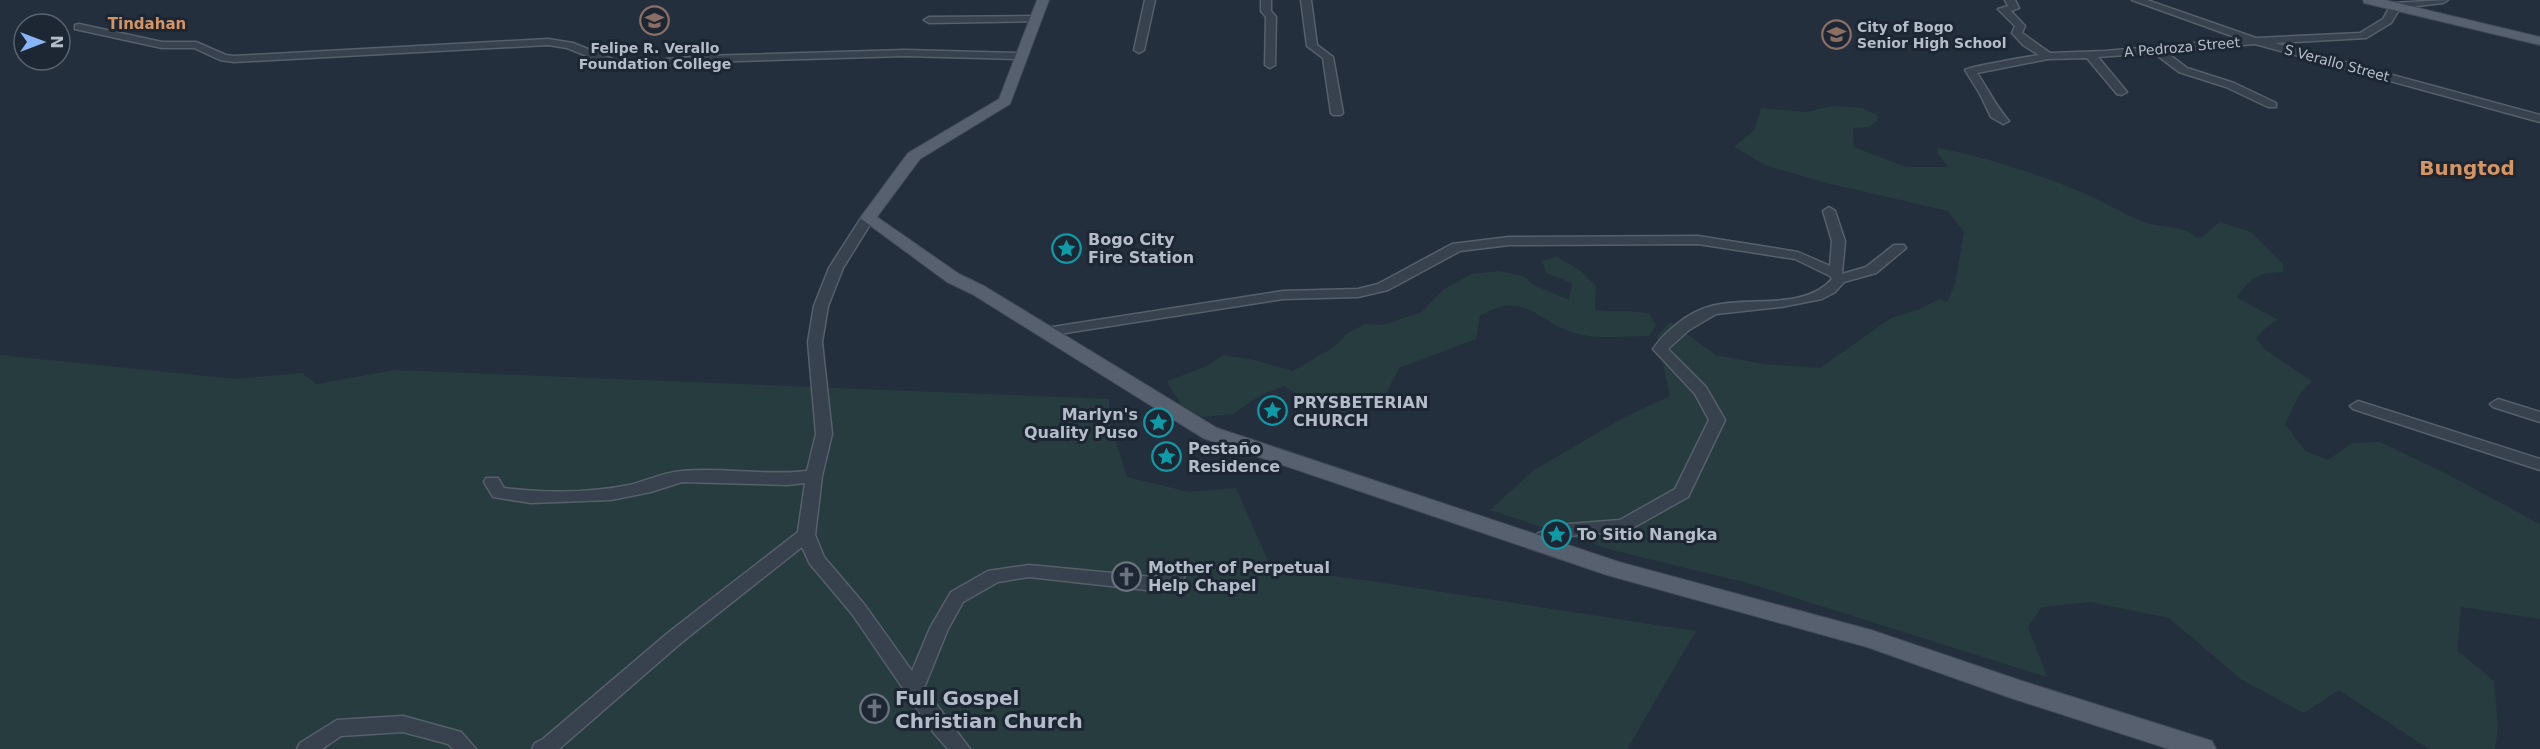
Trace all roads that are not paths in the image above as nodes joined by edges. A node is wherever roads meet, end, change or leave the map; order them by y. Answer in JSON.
{"nodes":[{"id":1,"x":1043,"y":0,"type":"edge"},
{"id":2,"x":1150,"y":0,"type":"edge"},
{"id":3,"x":1266,"y":0,"type":"edge"},
{"id":4,"x":1306,"y":0,"type":"edge"},
{"id":5,"x":2010,"y":0,"type":"edge"},
{"id":6,"x":2137,"y":0,"type":"edge"},
{"id":7,"x":2369,"y":0,"type":"edge"},
{"id":8,"x":2443,"y":0,"type":"edge"},
{"id":9,"x":2396,"y":5,"type":"junction"},
{"id":10,"x":1036,"y":19,"type":"junction"},
{"id":11,"x":929,"y":20,"type":"dead end"},
{"id":12,"x":79,"y":27,"type":"dead end"},
{"id":13,"x":2255,"y":40,"type":"junction"},
{"id":14,"x":2540,"y":41,"type":"edge"},
{"id":15,"x":2156,"y":49,"type":"junction"},
{"id":16,"x":1139,"y":50,"type":"dead end"},
{"id":17,"x":2090,"y":55,"type":"junction"},
{"id":18,"x":1021,"y":56,"type":"junction"},
{"id":19,"x":2048,"y":56,"type":"junction"},
{"id":20,"x":1270,"y":65,"type":"dead end"},
{"id":21,"x":2121,"y":92,"type":"dead end"},
{"id":22,"x":2272,"y":105,"type":"dead end"},
{"id":23,"x":1337,"y":113,"type":"dead end"},
{"id":24,"x":2540,"y":119,"type":"edge"},
{"id":25,"x":2003,"y":122,"type":"dead end"},
{"id":26,"x":1829,"y":211,"type":"dead end"},
{"id":27,"x":868,"y":218,"type":"junction"},
{"id":28,"x":1899,"y":248,"type":"dead end"},
{"id":29,"x":1837,"y":276,"type":"junction"},
{"id":30,"x":1046,"y":332,"type":"junction"},
{"id":31,"x":2498,"y":404,"type":"dead end"},
{"id":32,"x":2358,"y":406,"type":"dead end"},
{"id":33,"x":2540,"y":417,"type":"edge"},
{"id":34,"x":2540,"y":465,"type":"edge"},
{"id":35,"x":814,"y":476,"type":"junction"},
{"id":36,"x":492,"y":482,"type":"dead end"},
{"id":37,"x":806,"y":535,"type":"junction"},
{"id":38,"x":1532,"y":542,"type":"junction"},
{"id":39,"x":1176,"y":576,"type":"dead end"},
{"id":40,"x":914,"y":688,"type":"junction"},
{"id":41,"x":307,"y":749,"type":"edge"},
{"id":42,"x":466,"y":749,"type":"edge"},
{"id":43,"x":542,"y":749,"type":"edge"},
{"id":44,"x":960,"y":749,"type":"edge"},
{"id":45,"x":2203,"y":749,"type":"edge"}],
"edges":[{"from":1,"to":10,"type":"main road"},
{"from":2,"to":16,"type":"street"},
{"from":3,"to":20,"type":"street"},
{"from":4,"to":23,"type":"street"},
{"from":5,"to":19,"type":"street"},
{"from":6,"to":13,"type":"street","name":"S Verallo Street"},
{"from":7,"to":9,"type":"main road"},
{"from":8,"to":9,"type":"street"},
{"from":9,"to":13,"type":"street","name":"A Pedroza Street"},
{"from":9,"to":14,"type":"main road"},
{"from":10,"to":11,"type":"street"},
{"from":10,"to":18,"type":"main road"},
{"from":12,"to":18,"type":"street"},
{"from":13,"to":15,"type":"street","name":"A Pedroza Street"},
{"from":13,"to":24,"type":"street","name":"S Verallo Street"},
{"from":15,"to":17,"type":"street","name":"A Pedroza Street"},
{"from":15,"to":22,"type":"street"},
{"from":17,"to":19,"type":"street","name":"A Pedroza Street"},
{"from":17,"to":21,"type":"street"},
{"from":18,"to":27,"type":"main road"},
{"from":19,"to":25,"type":"street","name":"A Pedroza Street"},
{"from":26,"to":29,"type":"street"},
{"from":27,"to":30,"type":"main road"},
{"from":27,"to":35,"type":"street"},
{"from":28,"to":29,"type":"street"},
{"from":29,"to":30,"type":"street"},
{"from":29,"to":38,"type":"street"},
{"from":30,"to":38,"type":"main road"},
{"from":31,"to":33,"type":"street"},
{"from":32,"to":34,"type":"street"},
{"from":35,"to":36,"type":"street"},
{"from":35,"to":37,"type":"street"},
{"from":37,"to":40,"type":"street"},
{"from":37,"to":43,"type":"street"},
{"from":38,"to":45,"type":"main road"},
{"from":39,"to":40,"type":"street"},
{"from":40,"to":44,"type":"street"},
{"from":41,"to":42,"type":"street"}]}
